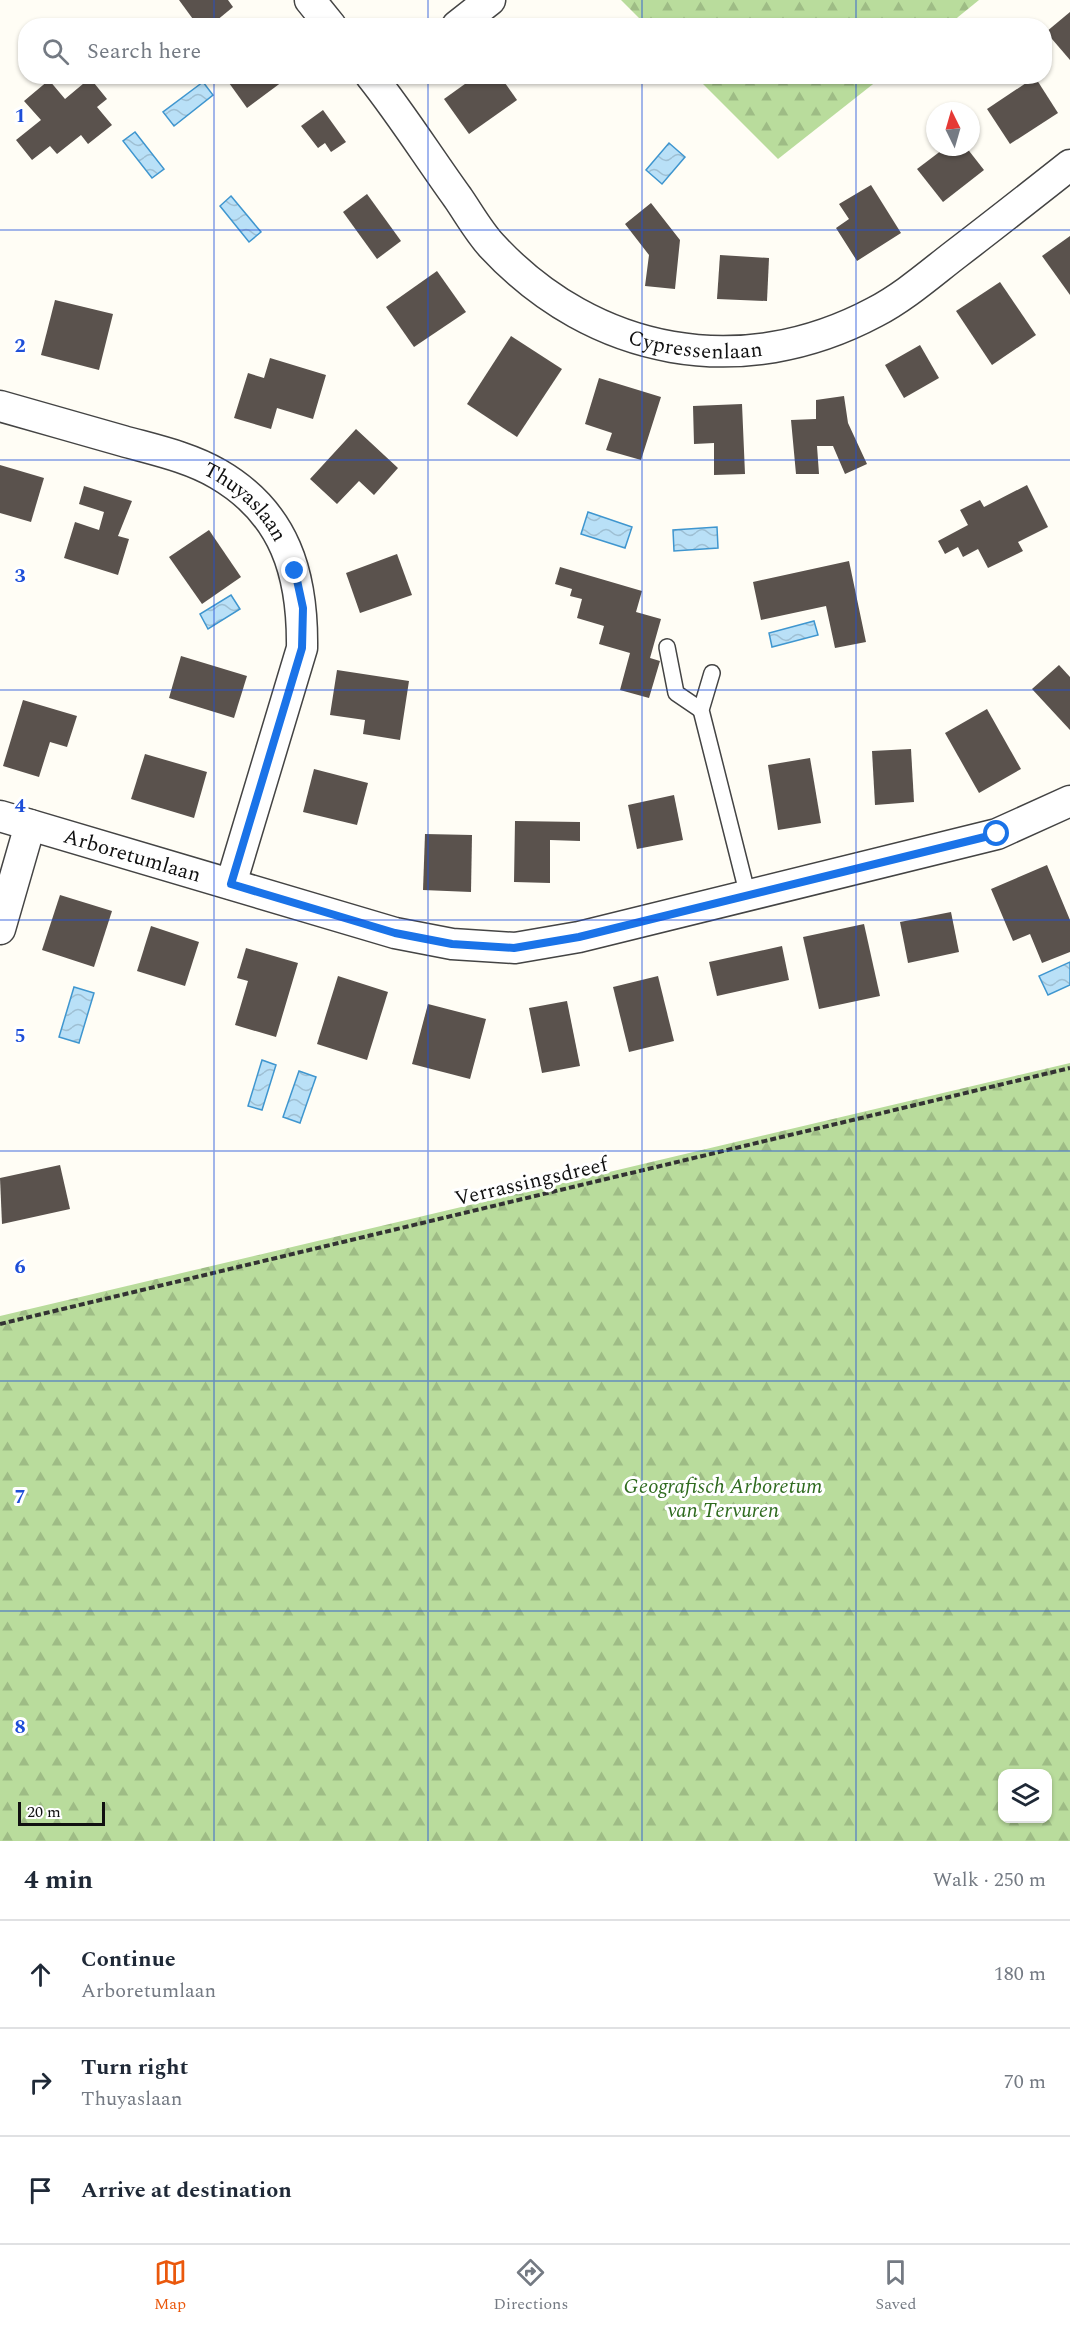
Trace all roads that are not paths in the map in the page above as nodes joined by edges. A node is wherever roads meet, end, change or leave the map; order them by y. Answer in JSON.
{"nodes":[{"id":1,"x":310,"y":0,"type":"edge"},
{"id":2,"x":490,"y":0,"type":"edge"},
{"id":3,"x":325,"y":18,"type":"edge"},
{"id":4,"x":467,"y":18,"type":"edge"},
{"id":5,"x":383,"y":84,"type":"edge"},
{"id":6,"x":1070,"y":165,"type":"edge"},
{"id":7,"x":0,"y":406,"type":"edge"},
{"id":8,"x":667,"y":647,"type":"dead end"},
{"id":9,"x":712,"y":674,"type":"dead end"},
{"id":10,"x":701,"y":710,"type":"junction"},
{"id":11,"x":1070,"y":801,"type":"edge"},
{"id":12,"x":0,"y":816,"type":"edge"},
{"id":13,"x":30,"y":825,"type":"junction"},
{"id":14,"x":231,"y":884,"type":"junction"},
{"id":15,"x":748,"y":896,"type":"junction"},
{"id":16,"x":0,"y":929,"type":"edge"}],
"edges":[{"from":1,"to":3,"type":"street"},
{"from":2,"to":4,"type":"street"},
{"from":5,"to":6,"type":"street","name":"Cypressenlaan"},
{"from":7,"to":14,"type":"street","name":"Thuyaslaan"},
{"from":8,"to":10,"type":"lane"},
{"from":9,"to":10,"type":"lane"},
{"from":10,"to":15,"type":"lane"},
{"from":11,"to":15,"type":"street","name":"Arboretumlaan"},
{"from":12,"to":13,"type":"street","name":"Arboretumlaan"},
{"from":13,"to":14,"type":"street","name":"Arboretumlaan"},
{"from":13,"to":16,"type":"street"},
{"from":14,"to":15,"type":"street","name":"Arboretumlaan"}]}
